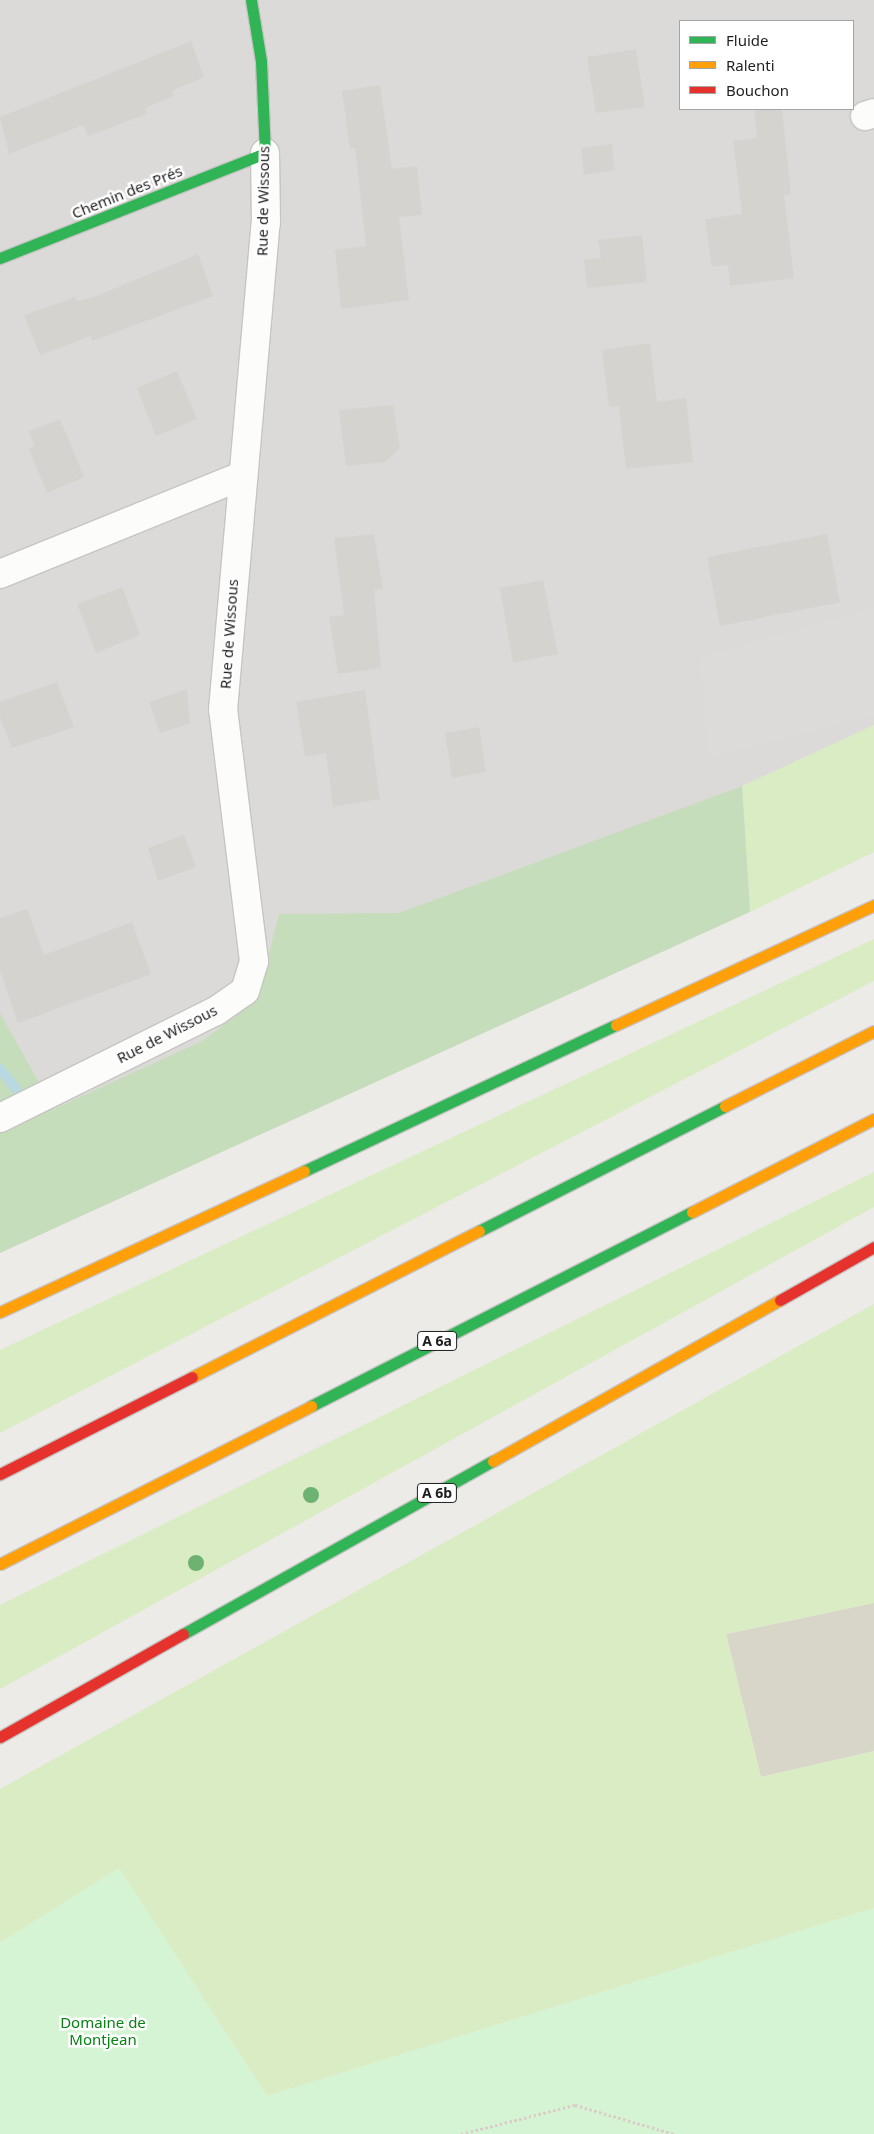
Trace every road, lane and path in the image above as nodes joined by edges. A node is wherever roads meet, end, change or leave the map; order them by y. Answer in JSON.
{"nodes":[{"id":1,"x":251,"y":0,"type":"edge"},
{"id":2,"x":265,"y":153,"type":"junction"},
{"id":3,"x":0,"y":258,"type":"edge"},
{"id":4,"x":241,"y":476,"type":"junction"},
{"id":5,"x":0,"y":574,"type":"edge"},
{"id":6,"x":874,"y":905,"type":"edge"},
{"id":7,"x":874,"y":1031,"type":"edge"},
{"id":8,"x":0,"y":1118,"type":"edge"},
{"id":9,"x":874,"y":1119,"type":"edge"},
{"id":10,"x":874,"y":1248,"type":"edge"},
{"id":11,"x":0,"y":1312,"type":"edge"},
{"id":12,"x":0,"y":1474,"type":"edge"},
{"id":13,"x":0,"y":1564,"type":"edge"},
{"id":14,"x":0,"y":1737,"type":"edge"},
{"id":15,"x":462,"y":2134,"type":"edge"},
{"id":16,"x":674,"y":2134,"type":"edge"}],
"edges":[{"from":1,"to":2,"type":"main road","name":"Rue de Wissous"},
{"from":2,"to":3,"type":"main road","name":"Chemin des Prés"},
{"from":2,"to":4,"type":"street","name":"Rue de Wissous"},
{"from":4,"to":5,"type":"street"},
{"from":4,"to":8,"type":"street","name":"Rue de Wissous"},
{"from":6,"to":11,"type":"main road"},
{"from":7,"to":12,"type":"main road"},
{"from":9,"to":13,"type":"main road","number":"A 6a"},
{"from":10,"to":14,"type":"main road","number":"A 6b"},
{"from":15,"to":16,"type":"path"}]}
